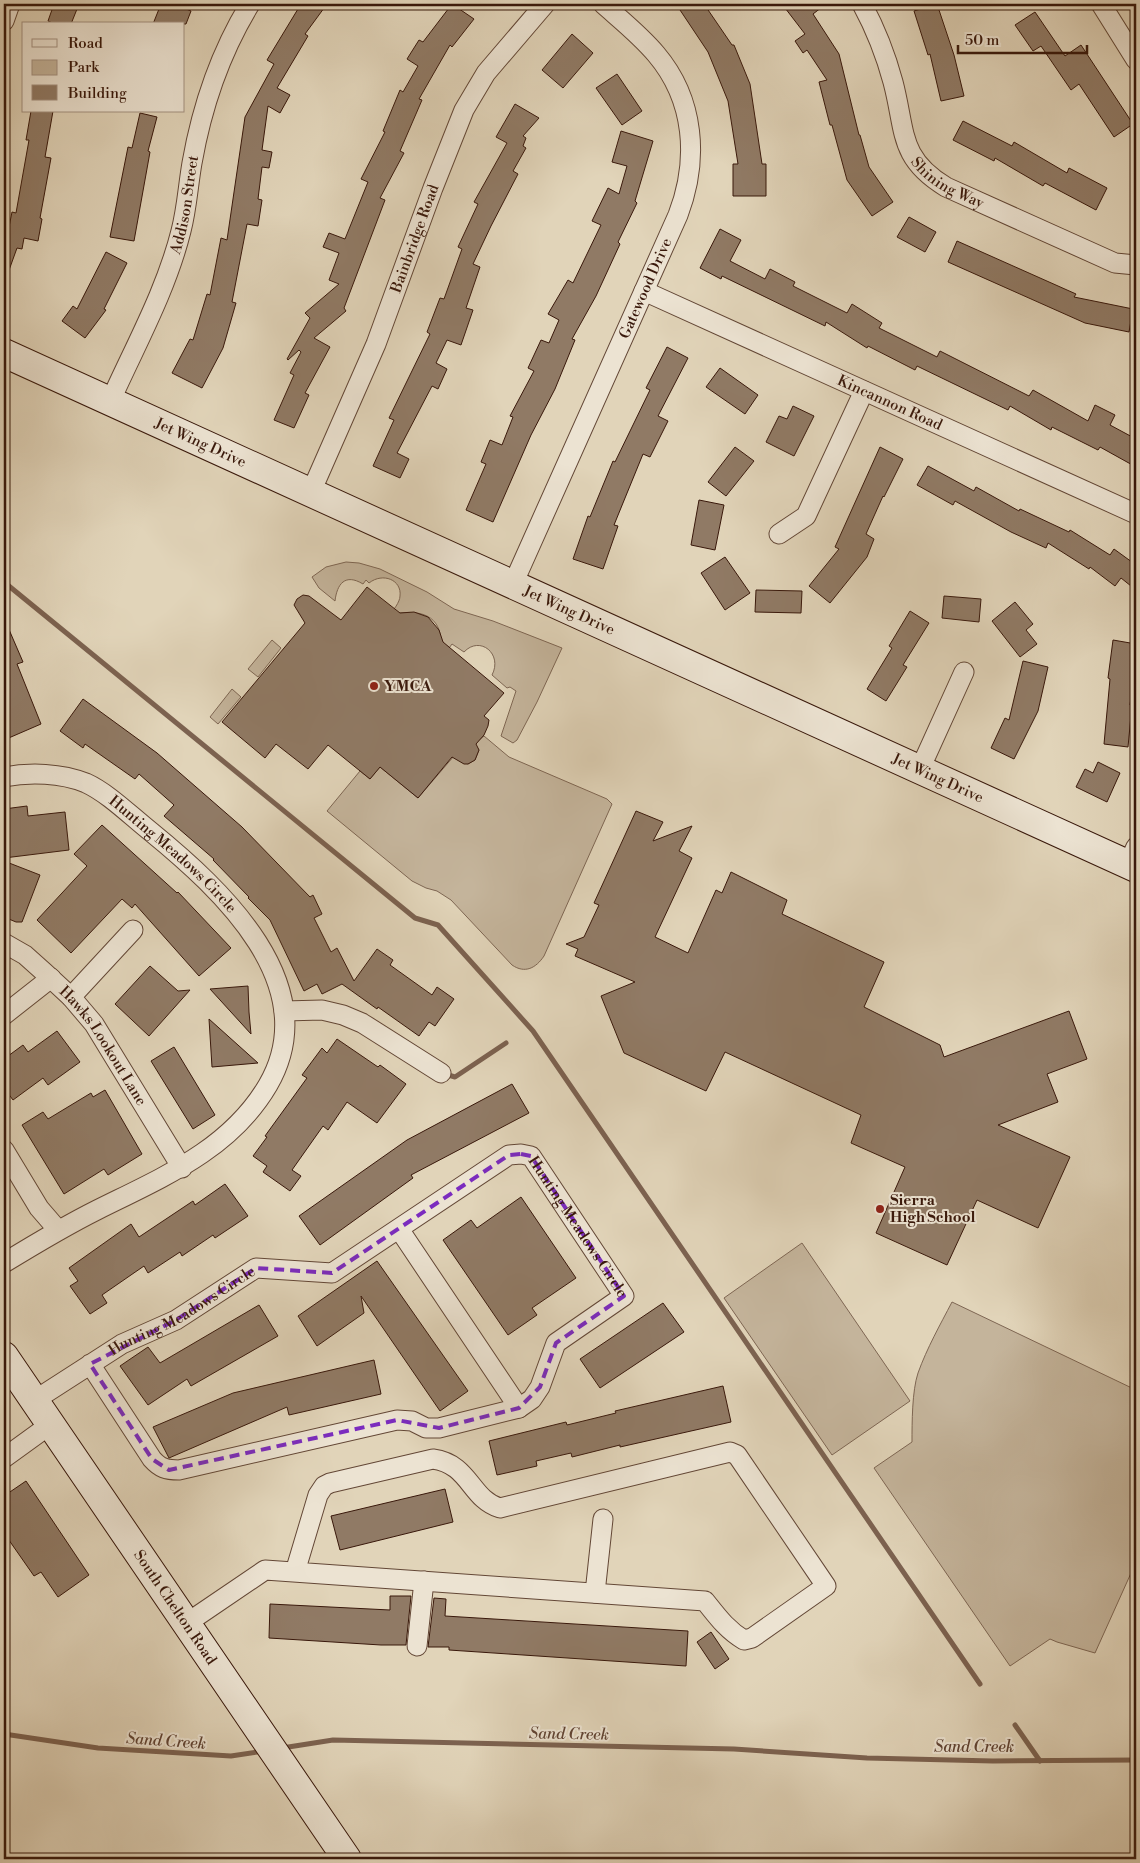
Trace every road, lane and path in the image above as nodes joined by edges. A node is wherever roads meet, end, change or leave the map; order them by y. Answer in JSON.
{"nodes":[{"id":1,"x":10,"y":4,"type":"edge"},
{"id":2,"x":250,"y":4,"type":"edge"},
{"id":3,"x":545,"y":4,"type":"edge"},
{"id":4,"x":603,"y":4,"type":"edge"},
{"id":5,"x":862,"y":4,"type":"edge"},
{"id":6,"x":1101,"y":4,"type":"edge"},
{"id":7,"x":4,"y":21,"type":"edge"},
{"id":8,"x":1136,"y":60,"type":"edge"},
{"id":9,"x":1136,"y":265,"type":"edge"},
{"id":10,"x":644,"y":291,"type":"junction"},
{"id":11,"x":4,"y":353,"type":"edge"},
{"id":12,"x":864,"y":391,"type":"junction"},
{"id":13,"x":110,"y":402,"type":"junction"},
{"id":14,"x":312,"y":492,"type":"junction"},
{"id":15,"x":1136,"y":514,"type":"edge"},
{"id":16,"x":779,"y":534,"type":"dead end"},
{"id":17,"x":512,"y":584,"type":"junction"},
{"id":18,"x":964,"y":672,"type":"dead end"},
{"id":19,"x":920,"y":769,"type":"junction"},
{"id":20,"x":4,"y":776,"type":"edge"},
{"id":21,"x":1134,"y":860,"type":"edge"},
{"id":22,"x":133,"y":930,"type":"dead end"},
{"id":23,"x":4,"y":943,"type":"edge"},
{"id":24,"x":51,"y":978,"type":"junction"},
{"id":25,"x":71,"y":996,"type":"junction"},
{"id":26,"x":284,"y":1011,"type":"junction"},
{"id":27,"x":4,"y":1015,"type":"edge"},
{"id":28,"x":441,"y":1073,"type":"dead end"},
{"id":29,"x":4,"y":1150,"type":"edge"},
{"id":30,"x":182,"y":1168,"type":"junction"},
{"id":31,"x":399,"y":1229,"type":"junction"},
{"id":32,"x":58,"y":1230,"type":"junction"},
{"id":33,"x":4,"y":1263,"type":"edge"},
{"id":34,"x":4,"y":1356,"type":"edge"},
{"id":35,"x":90,"y":1364,"type":"junction"},
{"id":36,"x":35,"y":1400,"type":"junction"},
{"id":37,"x":519,"y":1408,"type":"junction"},
{"id":38,"x":51,"y":1424,"type":"junction"},
{"id":39,"x":4,"y":1458,"type":"edge"},
{"id":40,"x":603,"y":1519,"type":"dead end"},
{"id":41,"x":295,"y":1572,"type":"junction"},
{"id":42,"x":424,"y":1581,"type":"junction"},
{"id":43,"x":595,"y":1593,"type":"junction"},
{"id":44,"x":187,"y":1623,"type":"junction"},
{"id":45,"x":417,"y":1646,"type":"dead end"},
{"id":46,"x":347,"y":1859,"type":"edge"}],
"edges":[{"from":1,"to":7,"type":"street"},
{"from":2,"to":13,"type":"street","name":"Addison Street"},
{"from":3,"to":14,"type":"street","name":"Bainbridge Road"},
{"from":4,"to":10,"type":"street","name":"Gatewood Drive"},
{"from":5,"to":9,"type":"street","name":"Shining Way"},
{"from":6,"to":8,"type":"street"},
{"from":10,"to":12,"type":"street","name":"Kincannon Road"},
{"from":10,"to":17,"type":"street","name":"Gatewood Drive"},
{"from":11,"to":13,"type":"main road","name":"Jet Wing Drive"},
{"from":12,"to":15,"type":"street","name":"Kincannon Road"},
{"from":12,"to":16,"type":"street"},
{"from":13,"to":14,"type":"main road","name":"Jet Wing Drive"},
{"from":14,"to":17,"type":"main road","name":"Jet Wing Drive"},
{"from":17,"to":19,"type":"main road","name":"Jet Wing Drive"},
{"from":18,"to":19,"type":"street"},
{"from":19,"to":21,"type":"main road","name":"Jet Wing Drive"},
{"from":20,"to":26,"type":"street","name":"Hunting Meadows Circle"},
{"from":22,"to":25,"type":"street"},
{"from":23,"to":24,"type":"street","name":"Hawks Lookout Lane"},
{"from":24,"to":25,"type":"street","name":"Hawks Lookout Lane"},
{"from":24,"to":27,"type":"street"},
{"from":25,"to":30,"type":"street","name":"Hawks Lookout Lane"},
{"from":26,"to":28,"type":"street"},
{"from":26,"to":30,"type":"street","name":"Hunting Meadows Circle"},
{"from":29,"to":32,"type":"street"},
{"from":30,"to":32,"type":"street","name":"Hunting Meadows Circle"},
{"from":31,"to":35,"type":"street","name":"Hunting Meadows Circle"},
{"from":31,"to":37,"type":"street"},
{"from":31,"to":37,"type":"street","name":"Hunting Meadows Circle"},
{"from":32,"to":33,"type":"street","name":"Hunting Meadows Circle"},
{"from":34,"to":36,"type":"main road","name":"South Chelton Road"},
{"from":35,"to":36,"type":"street","name":"Hunting Meadows Circle"},
{"from":35,"to":37,"type":"street","name":"Hunting Meadows Circle"},
{"from":36,"to":38,"type":"main road","name":"South Chelton Road"},
{"from":38,"to":39,"type":"street"},
{"from":38,"to":44,"type":"main road","name":"South Chelton Road"},
{"from":40,"to":43,"type":"street"},
{"from":41,"to":42,"type":"street"},
{"from":41,"to":43,"type":"street"},
{"from":41,"to":44,"type":"street"},
{"from":42,"to":43,"type":"street"},
{"from":42,"to":45,"type":"street"},
{"from":44,"to":46,"type":"main road","name":"South Chelton Road"}]}
